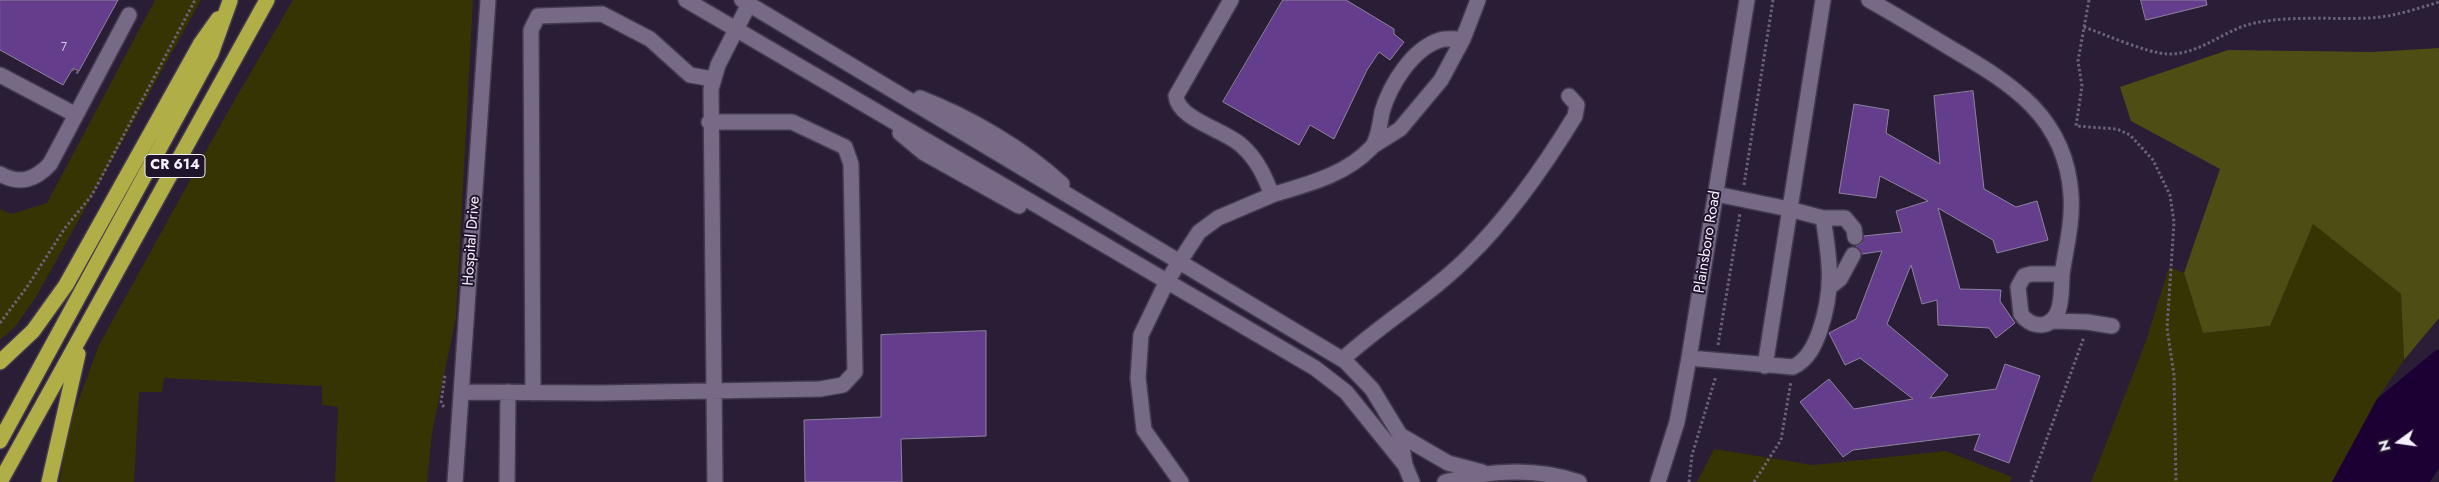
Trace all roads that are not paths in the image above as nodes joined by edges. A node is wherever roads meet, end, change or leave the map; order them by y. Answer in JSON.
{"nodes":[{"id":1,"x":266,"y":0,"type":"edge"},
{"id":2,"x":488,"y":0,"type":"edge"},
{"id":3,"x":686,"y":0,"type":"edge"},
{"id":4,"x":1231,"y":0,"type":"edge"},
{"id":5,"x":1478,"y":0,"type":"edge"},
{"id":6,"x":1747,"y":0,"type":"edge"},
{"id":7,"x":1823,"y":0,"type":"edge"},
{"id":8,"x":1869,"y":0,"type":"edge"},
{"id":9,"x":230,"y":1,"type":"edge"},
{"id":10,"x":746,"y":2,"type":"edge"},
{"id":11,"x":129,"y":15,"type":"dead end"},
{"id":12,"x":735,"y":29,"type":"junction"},
{"id":13,"x":1463,"y":39,"type":"junction"},
{"id":14,"x":0,"y":75,"type":"edge"},
{"id":15,"x":713,"y":79,"type":"junction"},
{"id":16,"x":1569,"y":96,"type":"dead end"},
{"id":17,"x":76,"y":115,"type":"junction"},
{"id":18,"x":709,"y":122,"type":"junction"},
{"id":19,"x":1373,"y":146,"type":"junction"},
{"id":20,"x":0,"y":174,"type":"edge"},
{"id":21,"x":1716,"y":194,"type":"junction"},
{"id":22,"x":1272,"y":195,"type":"junction"},
{"id":23,"x":1789,"y":209,"type":"junction"},
{"id":24,"x":1823,"y":218,"type":"junction"},
{"id":25,"x":1855,"y":237,"type":"dead end"},
{"id":26,"x":1853,"y":255,"type":"dead end"},
{"id":27,"x":1179,"y":261,"type":"junction"},
{"id":28,"x":2062,"y":274,"type":"junction"},
{"id":29,"x":1167,"y":280,"type":"junction"},
{"id":30,"x":1830,"y":287,"type":"junction"},
{"id":31,"x":2054,"y":320,"type":"junction"},
{"id":32,"x":2112,"y":326,"type":"dead end"},
{"id":33,"x":84,"y":332,"type":"junction"},
{"id":34,"x":1689,"y":358,"type":"junction"},
{"id":35,"x":1343,"y":359,"type":"junction"},
{"id":36,"x":0,"y":362,"type":"edge"},
{"id":37,"x":1765,"y":366,"type":"junction"},
{"id":38,"x":714,"y":391,"type":"junction"},
{"id":39,"x":461,"y":392,"type":"junction"},
{"id":40,"x":508,"y":392,"type":"junction"},
{"id":41,"x":533,"y":392,"type":"junction"},
{"id":42,"x":1400,"y":435,"type":"junction"},
{"id":43,"x":0,"y":441,"type":"edge"},
{"id":44,"x":1405,"y":464,"type":"junction"},
{"id":45,"x":1486,"y":473,"type":"junction"},
{"id":46,"x":0,"y":482,"type":"edge"},
{"id":47,"x":49,"y":482,"type":"edge"},
{"id":48,"x":455,"y":482,"type":"edge"},
{"id":49,"x":507,"y":482,"type":"edge"},
{"id":50,"x":715,"y":482,"type":"edge"},
{"id":51,"x":1181,"y":482,"type":"edge"},
{"id":52,"x":1412,"y":482,"type":"edge"},
{"id":53,"x":1445,"y":482,"type":"edge"},
{"id":54,"x":1579,"y":482,"type":"edge"},
{"id":55,"x":1658,"y":482,"type":"edge"}],
"edges":[{"from":1,"to":33,"type":"highway","number":"CR 614"},
{"from":2,"to":39,"type":"street","name":"Hospital Drive"},
{"from":3,"to":12,"type":"street"},
{"from":4,"to":22,"type":"street"},
{"from":5,"to":13,"type":"street"},
{"from":6,"to":21,"type":"street","name":"Plainsboro Road"},
{"from":7,"to":23,"type":"street"},
{"from":8,"to":28,"type":"street"},
{"from":9,"to":36,"type":"highway"},
{"from":9,"to":43,"type":"highway"},
{"from":10,"to":12,"type":"street"},
{"from":10,"to":27,"type":"street"},
{"from":11,"to":17,"type":"street"},
{"from":12,"to":15,"type":"street"},
{"from":12,"to":29,"type":"street"},
{"from":13,"to":19,"type":"street"},
{"from":13,"to":19,"type":"street"},
{"from":14,"to":17,"type":"street"},
{"from":15,"to":18,"type":"street"},
{"from":15,"to":41,"type":"street"},
{"from":16,"to":35,"type":"street"},
{"from":17,"to":20,"type":"street"},
{"from":18,"to":38,"type":"street"},
{"from":18,"to":38,"type":"street"},
{"from":19,"to":22,"type":"street"},
{"from":21,"to":23,"type":"street"},
{"from":21,"to":34,"type":"street","name":"Plainsboro Road"},
{"from":22,"to":27,"type":"street"},
{"from":23,"to":24,"type":"street"},
{"from":23,"to":37,"type":"street"},
{"from":24,"to":25,"type":"street"},
{"from":24,"to":30,"type":"street"},
{"from":26,"to":30,"type":"street"},
{"from":27,"to":29,"type":"street"},
{"from":27,"to":35,"type":"street"},
{"from":28,"to":31,"type":"street"},
{"from":28,"to":31,"type":"street"},
{"from":29,"to":44,"type":"street"},
{"from":29,"to":51,"type":"street"},
{"from":30,"to":37,"type":"street"},
{"from":31,"to":32,"type":"street"},
{"from":33,"to":46,"type":"highway"},
{"from":33,"to":47,"type":"highway"},
{"from":34,"to":37,"type":"street"},
{"from":34,"to":55,"type":"street","name":"Plainsboro Road"},
{"from":35,"to":42,"type":"street"},
{"from":38,"to":41,"type":"street"},
{"from":38,"to":50,"type":"street"},
{"from":39,"to":40,"type":"street"},
{"from":39,"to":48,"type":"street","name":"Hospital Drive"},
{"from":40,"to":41,"type":"street"},
{"from":40,"to":49,"type":"street"},
{"from":42,"to":44,"type":"street"},
{"from":42,"to":45,"type":"street"},
{"from":44,"to":52,"type":"street"},
{"from":45,"to":53,"type":"street"},
{"from":45,"to":54,"type":"street"}]}
